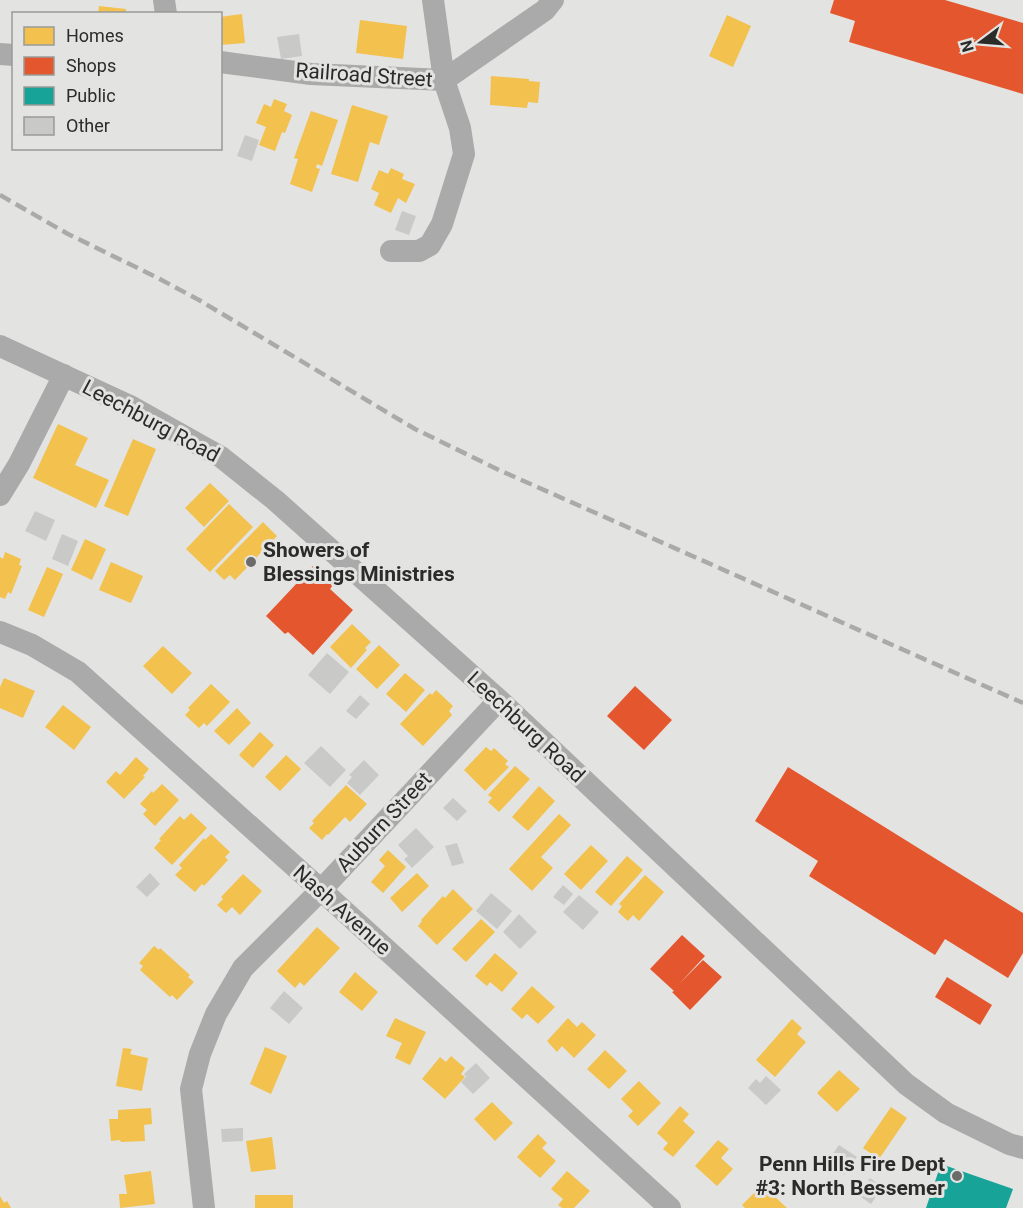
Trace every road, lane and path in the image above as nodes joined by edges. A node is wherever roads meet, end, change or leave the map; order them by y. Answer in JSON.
{"nodes":[{"id":1,"x":433,"y":0,"type":"edge"},
{"id":2,"x":553,"y":0,"type":"edge"},
{"id":3,"x":222,"y":62,"type":"edge"},
{"id":4,"x":444,"y":80,"type":"junction"},
{"id":5,"x":391,"y":251,"type":"dead end"},
{"id":6,"x":0,"y":346,"type":"edge"},
{"id":7,"x":64,"y":375,"type":"junction"},
{"id":8,"x":0,"y":495,"type":"edge"},
{"id":9,"x":0,"y":632,"type":"edge"},
{"id":10,"x":499,"y":700,"type":"junction"},
{"id":11,"x":321,"y":890,"type":"junction"},
{"id":12,"x":1023,"y":1148,"type":"edge"},
{"id":13,"x":204,"y":1208,"type":"edge"},
{"id":14,"x":670,"y":1208,"type":"edge"}],
"edges":[{"from":1,"to":4,"type":"street"},
{"from":2,"to":4,"type":"street","name":"Railroad Street"},
{"from":3,"to":4,"type":"street","name":"Railroad Street"},
{"from":4,"to":5,"type":"street"},
{"from":6,"to":7,"type":"street","name":"Leechburg Road"},
{"from":7,"to":8,"type":"street"},
{"from":7,"to":10,"type":"street","name":"Leechburg Road"},
{"from":9,"to":11,"type":"street","name":"Nash Avenue"},
{"from":10,"to":11,"type":"street","name":"Auburn Street"},
{"from":10,"to":12,"type":"street","name":"Leechburg Road"},
{"from":11,"to":13,"type":"street","name":"Auburn Street"},
{"from":11,"to":14,"type":"street","name":"Nash Avenue"}]}
